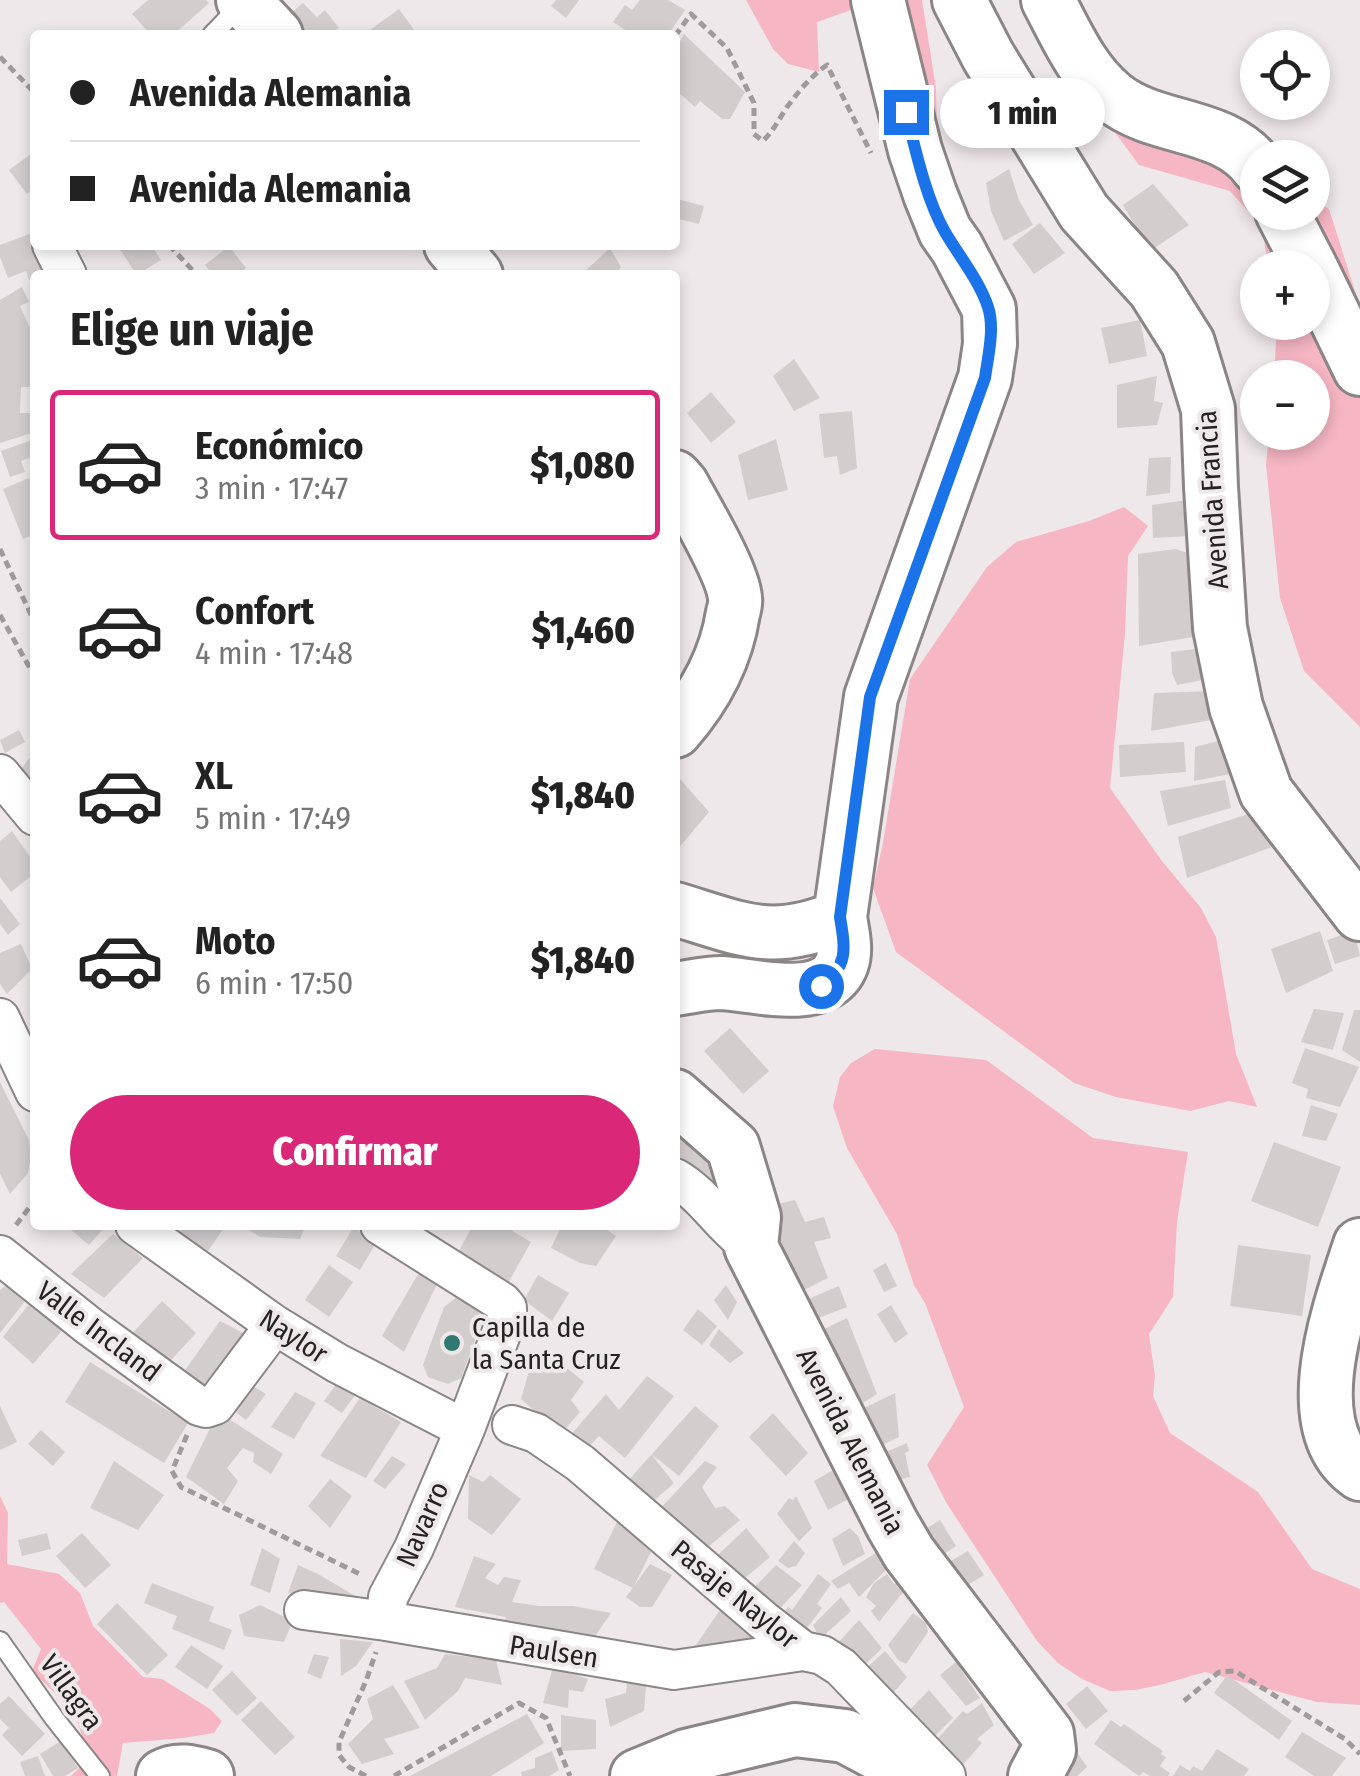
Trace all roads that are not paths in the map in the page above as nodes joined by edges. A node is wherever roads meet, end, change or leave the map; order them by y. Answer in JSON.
{"nodes":[{"id":1,"x":878,"y":0,"type":"edge"},
{"id":2,"x":960,"y":0,"type":"edge"},
{"id":3,"x":1048,"y":0,"type":"edge"},
{"id":4,"x":1240,"y":149,"type":"edge"},
{"id":5,"x":454,"y":250,"type":"edge"},
{"id":6,"x":472,"y":270,"type":"edge"},
{"id":7,"x":1330,"y":306,"type":"edge"},
{"id":8,"x":1360,"y":369,"type":"edge"},
{"id":9,"x":680,"y":491,"type":"edge"},
{"id":10,"x":680,"y":725,"type":"edge"},
{"id":11,"x":0,"y":774,"type":"edge"},
{"id":12,"x":30,"y":810,"type":"edge"},
{"id":13,"x":680,"y":910,"type":"edge"},
{"id":14,"x":1360,"y":914,"type":"edge"},
{"id":15,"x":840,"y":917,"type":"junction"},
{"id":16,"x":680,"y":988,"type":"edge"},
{"id":17,"x":0,"y":1018,"type":"edge"},
{"id":18,"x":30,"y":1081,"type":"edge"},
{"id":19,"x":680,"y":1100,"type":"edge"},
{"id":20,"x":680,"y":1181,"type":"edge"},
{"id":21,"x":141,"y":1230,"type":"edge"},
{"id":22,"x":388,"y":1230,"type":"edge"},
{"id":23,"x":4,"y":1245,"type":"edge"},
{"id":24,"x":1360,"y":1245,"type":"edge"},
{"id":25,"x":751,"y":1247,"type":"junction"},
{"id":26,"x":275,"y":1326,"type":"junction"},
{"id":27,"x":512,"y":1425,"type":"dead end"},
{"id":28,"x":465,"y":1429,"type":"junction"},
{"id":29,"x":1360,"y":1474,"type":"edge"},
{"id":30,"x":389,"y":1605,"type":"junction"},
{"id":31,"x":304,"y":1610,"type":"dead end"},
{"id":32,"x":0,"y":1640,"type":"edge"},
{"id":33,"x":803,"y":1651,"type":"junction"},
{"id":34,"x":100,"y":1776,"type":"edge"},
{"id":35,"x":163,"y":1776,"type":"edge"},
{"id":36,"x":207,"y":1776,"type":"edge"},
{"id":37,"x":637,"y":1776,"type":"edge"},
{"id":38,"x":920,"y":1776,"type":"edge"},
{"id":39,"x":946,"y":1776,"type":"edge"},
{"id":40,"x":1035,"y":1776,"type":"edge"}],
"edges":[{"from":1,"to":15,"type":"street"},
{"from":2,"to":14,"type":"street","name":"Avenida Francia"},
{"from":3,"to":4,"type":"street"},
{"from":5,"to":6,"type":"street"},
{"from":7,"to":8,"type":"street"},
{"from":9,"to":10,"type":"street"},
{"from":11,"to":12,"type":"street"},
{"from":13,"to":15,"type":"street"},
{"from":15,"to":16,"type":"street"},
{"from":17,"to":18,"type":"street"},
{"from":19,"to":25,"type":"street","name":"Avenida Alemania"},
{"from":20,"to":25,"type":"street"},
{"from":21,"to":26,"type":"street","name":"Naylor"},
{"from":22,"to":28,"type":"street","name":"Navarro"},
{"from":23,"to":26,"type":"street","name":"Valle Incland"},
{"from":24,"to":29,"type":"street"},
{"from":25,"to":40,"type":"street","name":"Avenida Alemania"},
{"from":26,"to":28,"type":"street","name":"Naylor"},
{"from":27,"to":33,"type":"street","name":"Pasaje Naylor"},
{"from":28,"to":30,"type":"street","name":"Navarro"},
{"from":30,"to":31,"type":"street","name":"Paulsen"},
{"from":30,"to":33,"type":"street","name":"Paulsen"},
{"from":32,"to":34,"type":"lane","name":"Villagra"},
{"from":33,"to":39,"type":"street","name":"Pasaje Naylor"},
{"from":35,"to":36,"type":"street"},
{"from":37,"to":38,"type":"street"}]}
